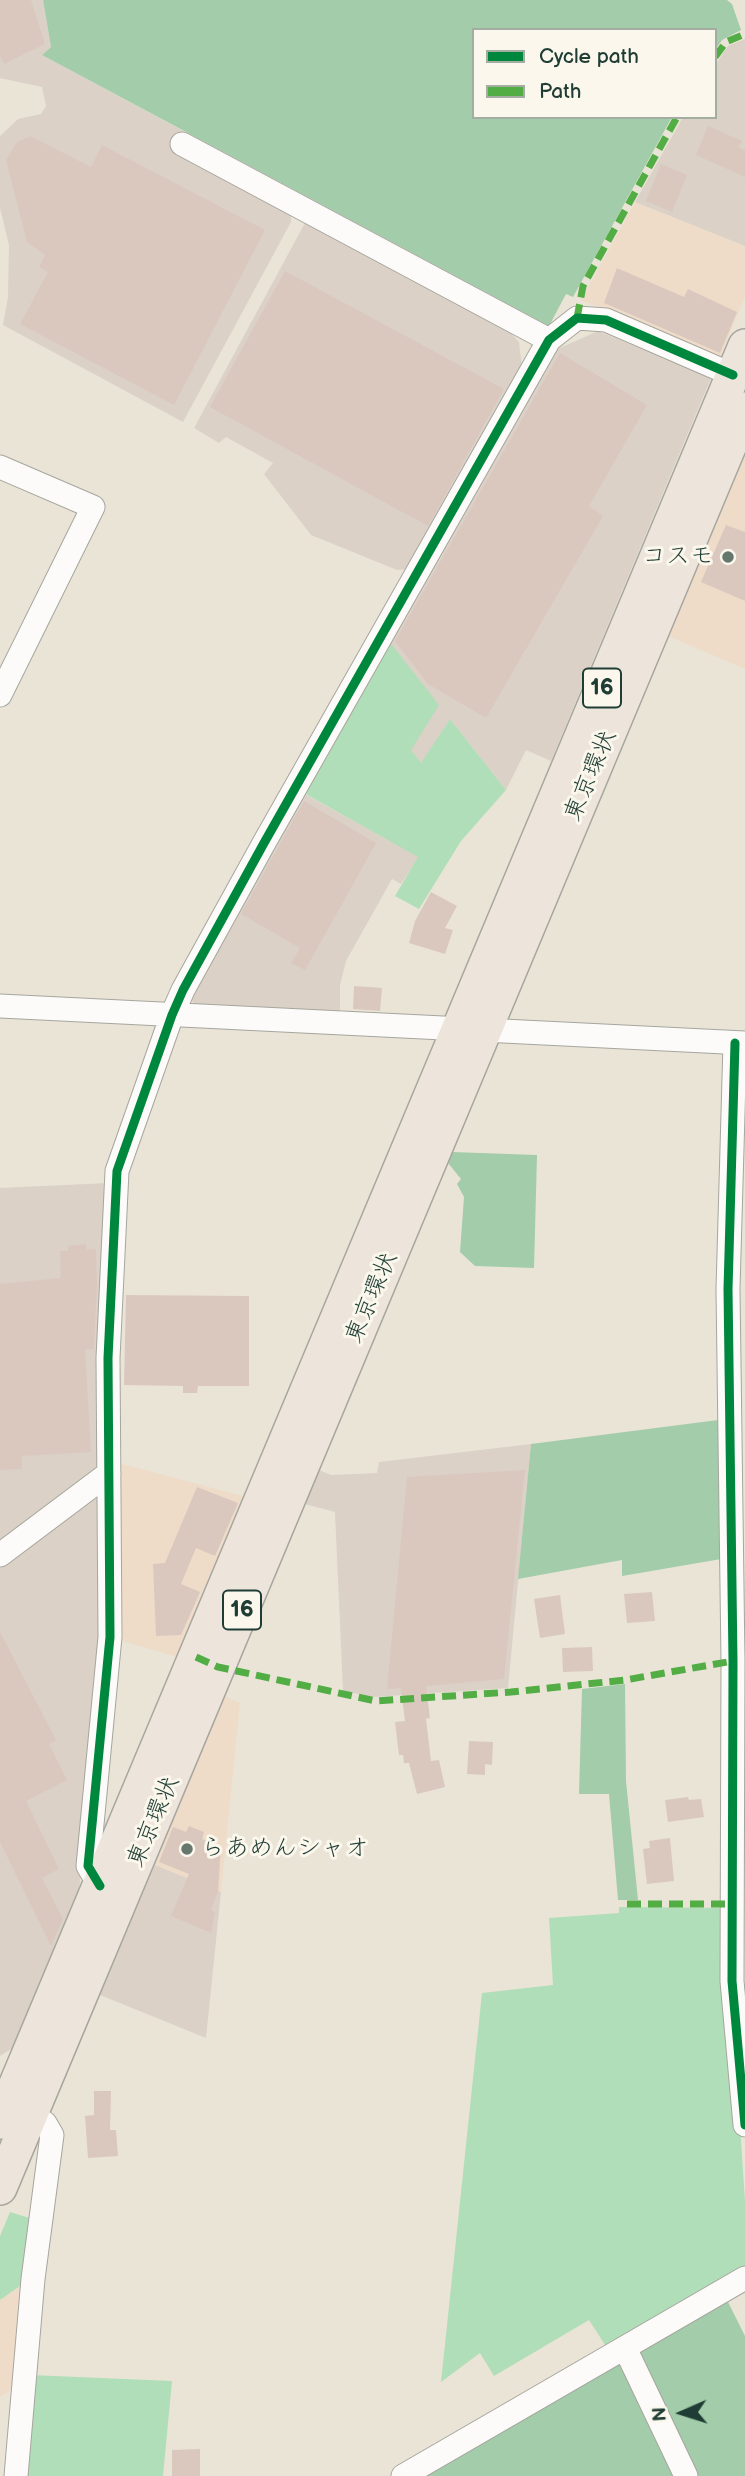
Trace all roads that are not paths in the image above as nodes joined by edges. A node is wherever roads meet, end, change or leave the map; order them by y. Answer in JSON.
{"nodes":[{"id":1,"x":182,"y":144,"type":"dead end"},
{"id":2,"x":549,"y":340,"type":"junction"},
{"id":3,"x":739,"y":360,"type":"edge"},
{"id":4,"x":745,"y":409,"type":"edge"},
{"id":5,"x":0,"y":467,"type":"edge"},
{"id":6,"x":0,"y":695,"type":"edge"},
{"id":7,"x":0,"y":1006,"type":"edge"},
{"id":8,"x":172,"y":1015,"type":"junction"},
{"id":9,"x":471,"y":1031,"type":"junction"},
{"id":10,"x":740,"y":1043,"type":"edge"},
{"id":11,"x":728,"y":1289,"type":"edge"},
{"id":12,"x":108,"y":1473,"type":"junction"},
{"id":13,"x":0,"y":1555,"type":"edge"},
{"id":14,"x":100,"y":1885,"type":"junction"},
{"id":15,"x":12,"y":2115,"type":"edge"},
{"id":16,"x":745,"y":2125,"type":"edge"},
{"id":17,"x":0,"y":2188,"type":"edge"},
{"id":18,"x":745,"y":2278,"type":"edge"},
{"id":19,"x":625,"y":2348,"type":"junction"},
{"id":20,"x":16,"y":2476,"type":"edge"},
{"id":21,"x":403,"y":2476,"type":"edge"},
{"id":22,"x":686,"y":2476,"type":"edge"}],
"edges":[{"from":1,"to":2,"type":"street"},
{"from":2,"to":3,"type":"street"},
{"from":2,"to":8,"type":"street"},
{"from":3,"to":9,"type":"highway","name":"東京環状","number":"16"},
{"from":4,"to":9,"type":"highway","name":"東京環状","number":"16"},
{"from":5,"to":6,"type":"street"},
{"from":7,"to":8,"type":"street"},
{"from":8,"to":9,"type":"street"},
{"from":8,"to":12,"type":"street"},
{"from":9,"to":10,"type":"street"},
{"from":9,"to":14,"type":"highway","name":"東京環状","number":"16"},
{"from":9,"to":15,"type":"highway","name":"東京環状","number":"16"},
{"from":10,"to":11,"type":"street"},
{"from":11,"to":16,"type":"street"},
{"from":12,"to":13,"type":"street"},
{"from":12,"to":14,"type":"street"},
{"from":14,"to":15,"type":"highway","name":"東京環状","number":"16"},
{"from":15,"to":17,"type":"highway","name":"東京環状","number":"16"},
{"from":15,"to":20,"type":"street"},
{"from":18,"to":19,"type":"street"},
{"from":19,"to":21,"type":"street"},
{"from":19,"to":22,"type":"street"}]}
